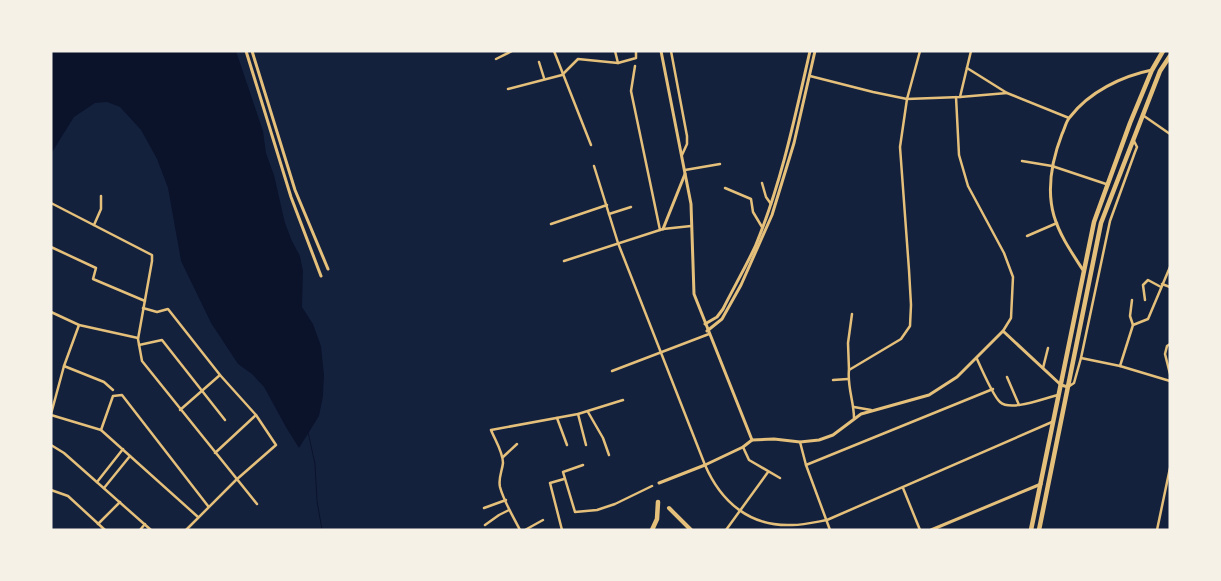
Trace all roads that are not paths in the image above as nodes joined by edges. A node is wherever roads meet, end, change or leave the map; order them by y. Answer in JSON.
{"nodes":[{"id":1,"x":246,"y":51,"type":"edge"},
{"id":2,"x":252,"y":51,"type":"edge"},
{"id":3,"x":512,"y":51,"type":"edge"},
{"id":4,"x":554,"y":51,"type":"edge"},
{"id":5,"x":615,"y":51,"type":"edge"},
{"id":6,"x":636,"y":51,"type":"edge"},
{"id":7,"x":661,"y":51,"type":"edge"},
{"id":8,"x":671,"y":51,"type":"edge"},
{"id":9,"x":810,"y":51,"type":"edge"},
{"id":10,"x":815,"y":51,"type":"edge"},
{"id":11,"x":920,"y":51,"type":"edge"},
{"id":12,"x":971,"y":51,"type":"edge"},
{"id":13,"x":1163,"y":51,"type":"edge"},
{"id":14,"x":1170,"y":56,"type":"edge"},
{"id":15,"x":496,"y":59,"type":"dead end"},
{"id":16,"x":539,"y":62,"type":"dead end"},
{"id":17,"x":618,"y":63,"type":"junction"},
{"id":18,"x":635,"y":66,"type":"dead end"},
{"id":19,"x":967,"y":68,"type":"junction"},
{"id":20,"x":1152,"y":70,"type":"junction"},
{"id":21,"x":562,"y":75,"type":"junction"},
{"id":22,"x":810,"y":76,"type":"junction"},
{"id":23,"x":544,"y":78,"type":"junction"},
{"id":24,"x":508,"y":88,"type":"dead end"},
{"id":25,"x":1008,"y":93,"type":"junction"},
{"id":26,"x":956,"y":97,"type":"junction"},
{"id":27,"x":960,"y":97,"type":"junction"},
{"id":28,"x":907,"y":99,"type":"junction"},
{"id":29,"x":1143,"y":115,"type":"junction"},
{"id":30,"x":1069,"y":118,"type":"junction"},
{"id":31,"x":1170,"y":134,"type":"edge"},
{"id":32,"x":1133,"y":140,"type":"junction"},
{"id":33,"x":591,"y":145,"type":"dead end"},
{"id":34,"x":682,"y":155,"type":"junction"},
{"id":35,"x":1022,"y":161,"type":"dead end"},
{"id":36,"x":720,"y":164,"type":"dead end"},
{"id":37,"x":594,"y":166,"type":"dead end"},
{"id":38,"x":1052,"y":166,"type":"junction"},
{"id":39,"x":685,"y":171,"type":"junction"},
{"id":40,"x":762,"y":183,"type":"dead end"},
{"id":41,"x":1106,"y":184,"type":"junction"},
{"id":42,"x":725,"y":188,"type":"dead end"},
{"id":43,"x":102,"y":196,"type":"dead end"},
{"id":44,"x":51,"y":203,"type":"edge"},
{"id":45,"x":771,"y":204,"type":"junction"},
{"id":46,"x":606,"y":205,"type":"junction"},
{"id":47,"x":631,"y":207,"type":"dead end"},
{"id":48,"x":610,"y":214,"type":"junction"},
{"id":49,"x":1057,"y":223,"type":"junction"},
{"id":50,"x":551,"y":224,"type":"dead end"},
{"id":51,"x":94,"y":225,"type":"junction"},
{"id":52,"x":690,"y":226,"type":"junction"},
{"id":53,"x":762,"y":227,"type":"junction"},
{"id":54,"x":661,"y":229,"type":"junction"},
{"id":55,"x":1027,"y":236,"type":"dead end"},
{"id":56,"x":618,"y":243,"type":"junction"},
{"id":57,"x":51,"y":247,"type":"edge"},
{"id":58,"x":564,"y":261,"type":"dead end"},
{"id":59,"x":1170,"y":267,"type":"edge"},
{"id":60,"x":328,"y":269,"type":"dead end"},
{"id":61,"x":1084,"y":270,"type":"junction"},
{"id":62,"x":321,"y":276,"type":"dead end"},
{"id":63,"x":1162,"y":286,"type":"junction"},
{"id":64,"x":1170,"y":287,"type":"edge"},
{"id":65,"x":1132,"y":300,"type":"dead end"},
{"id":66,"x":1145,"y":300,"type":"dead end"},
{"id":67,"x":145,"y":301,"type":"junction"},
{"id":68,"x":143,"y":308,"type":"junction"},
{"id":69,"x":51,"y":312,"type":"edge"},
{"id":70,"x":852,"y":314,"type":"dead end"},
{"id":71,"x":705,"y":324,"type":"junction"},
{"id":72,"x":78,"y":325,"type":"junction"},
{"id":73,"x":1133,"y":325,"type":"junction"},
{"id":74,"x":1003,"y":331,"type":"junction"},
{"id":75,"x":708,"y":332,"type":"junction"},
{"id":76,"x":138,"y":339,"type":"junction"},
{"id":77,"x":1170,"y":344,"type":"edge"},
{"id":78,"x":139,"y":345,"type":"junction"},
{"id":79,"x":1048,"y":348,"type":"dead end"},
{"id":80,"x":660,"y":352,"type":"junction"},
{"id":81,"x":1081,"y":358,"type":"junction"},
{"id":82,"x":976,"y":360,"type":"junction"},
{"id":83,"x":64,"y":366,"type":"junction"},
{"id":84,"x":1120,"y":366,"type":"junction"},
{"id":85,"x":1043,"y":368,"type":"junction"},
{"id":86,"x":849,"y":370,"type":"junction"},
{"id":87,"x":612,"y":371,"type":"dead end"},
{"id":88,"x":1170,"y":374,"type":"edge"},
{"id":89,"x":220,"y":375,"type":"junction"},
{"id":90,"x":1007,"y":377,"type":"dead end"},
{"id":91,"x":848,"y":379,"type":"junction"},
{"id":92,"x":833,"y":380,"type":"dead end"},
{"id":93,"x":1170,"y":381,"type":"edge"},
{"id":94,"x":1061,"y":385,"type":"junction"},
{"id":95,"x":1068,"y":387,"type":"junction"},
{"id":96,"x":992,"y":389,"type":"junction"},
{"id":97,"x":112,"y":390,"type":"dead end"},
{"id":98,"x":202,"y":391,"type":"junction"},
{"id":99,"x":1058,"y":394,"type":"junction"},
{"id":100,"x":623,"y":400,"type":"dead end"},
{"id":101,"x":1019,"y":405,"type":"junction"},
{"id":102,"x":854,"y":406,"type":"junction"},
{"id":103,"x":180,"y":410,"type":"junction"},
{"id":104,"x":871,"y":410,"type":"junction"},
{"id":105,"x":588,"y":412,"type":"junction"},
{"id":106,"x":578,"y":414,"type":"junction"},
{"id":107,"x":51,"y":415,"type":"edge"},
{"id":108,"x":256,"y":415,"type":"junction"},
{"id":109,"x":558,"y":418,"type":"junction"},
{"id":110,"x":854,"y":418,"type":"junction"},
{"id":111,"x":224,"y":420,"type":"dead end"},
{"id":112,"x":1052,"y":422,"type":"junction"},
{"id":113,"x":101,"y":430,"type":"junction"},
{"id":114,"x":752,"y":440,"type":"junction"},
{"id":115,"x":800,"y":442,"type":"junction"},
{"id":116,"x":517,"y":444,"type":"dead end"},
{"id":117,"x":51,"y":445,"type":"edge"},
{"id":118,"x":567,"y":445,"type":"dead end"},
{"id":119,"x":586,"y":445,"type":"dead end"},
{"id":120,"x":742,"y":447,"type":"junction"},
{"id":121,"x":123,"y":449,"type":"junction"},
{"id":122,"x":215,"y":453,"type":"junction"},
{"id":123,"x":130,"y":455,"type":"junction"},
{"id":124,"x":609,"y":455,"type":"dead end"},
{"id":125,"x":502,"y":457,"type":"junction"},
{"id":126,"x":583,"y":465,"type":"dead end"},
{"id":127,"x":705,"y":465,"type":"junction"},
{"id":128,"x":806,"y":465,"type":"junction"},
{"id":129,"x":1170,"y":468,"type":"edge"},
{"id":130,"x":768,"y":472,"type":"junction"},
{"id":131,"x":780,"y":478,"type":"dead end"},
{"id":132,"x":564,"y":479,"type":"junction"},
{"id":133,"x":236,"y":480,"type":"junction"},
{"id":134,"x":97,"y":482,"type":"junction"},
{"id":135,"x":658,"y":483,"type":"dead end"},
{"id":136,"x":1042,"y":483,"type":"junction"},
{"id":137,"x":652,"y":486,"type":"dead end"},
{"id":138,"x":104,"y":488,"type":"junction"},
{"id":139,"x":903,"y":488,"type":"junction"},
{"id":140,"x":51,"y":490,"type":"edge"},
{"id":141,"x":506,"y":500,"type":"junction"},
{"id":142,"x":120,"y":502,"type":"junction"},
{"id":143,"x":658,"y":502,"type":"dead end"},
{"id":144,"x":257,"y":504,"type":"dead end"},
{"id":145,"x":208,"y":506,"type":"junction"},
{"id":146,"x":484,"y":508,"type":"dead end"},
{"id":147,"x":669,"y":508,"type":"dead end"},
{"id":148,"x":509,"y":510,"type":"junction"},
{"id":149,"x":740,"y":511,"type":"junction"},
{"id":150,"x":198,"y":517,"type":"junction"},
{"id":151,"x":543,"y":520,"type":"dead end"},
{"id":152,"x":827,"y":520,"type":"junction"},
{"id":153,"x":98,"y":524,"type":"junction"},
{"id":154,"x":145,"y":524,"type":"junction"},
{"id":155,"x":485,"y":525,"type":"dead end"},
{"id":156,"x":105,"y":530,"type":"edge"},
{"id":157,"x":140,"y":530,"type":"edge"},
{"id":158,"x":151,"y":530,"type":"edge"},
{"id":159,"x":186,"y":530,"type":"edge"},
{"id":160,"x":520,"y":530,"type":"edge"},
{"id":161,"x":525,"y":530,"type":"edge"},
{"id":162,"x":562,"y":530,"type":"edge"},
{"id":163,"x":652,"y":530,"type":"edge"},
{"id":164,"x":691,"y":530,"type":"edge"},
{"id":165,"x":726,"y":530,"type":"edge"},
{"id":166,"x":830,"y":530,"type":"edge"},
{"id":167,"x":920,"y":530,"type":"edge"},
{"id":168,"x":931,"y":530,"type":"edge"},
{"id":169,"x":1031,"y":530,"type":"edge"},
{"id":170,"x":1039,"y":530,"type":"edge"},
{"id":171,"x":1157,"y":530,"type":"edge"}],
"edges":[{"from":1,"to":62,"type":"street"},
{"from":2,"to":60,"type":"street"},
{"from":3,"to":15,"type":"street"},
{"from":4,"to":21,"type":"street"},
{"from":5,"to":17,"type":"street"},
{"from":6,"to":17,"type":"street"},
{"from":7,"to":34,"type":"street"},
{"from":8,"to":34,"type":"street"},
{"from":9,"to":45,"type":"street"},
{"from":10,"to":22,"type":"street"},
{"from":11,"to":28,"type":"street"},
{"from":12,"to":19,"type":"street"},
{"from":13,"to":20,"type":"main road"},
{"from":14,"to":29,"type":"main road"},
{"from":16,"to":23,"type":"street"},
{"from":17,"to":21,"type":"street"},
{"from":18,"to":54,"type":"street"},
{"from":19,"to":25,"type":"street"},
{"from":19,"to":27,"type":"street"},
{"from":20,"to":30,"type":"street"},
{"from":20,"to":41,"type":"main road"},
{"from":21,"to":23,"type":"street"},
{"from":21,"to":33,"type":"street"},
{"from":22,"to":28,"type":"street"},
{"from":22,"to":75,"type":"street"},
{"from":23,"to":24,"type":"street"},
{"from":25,"to":27,"type":"street"},
{"from":25,"to":30,"type":"street"},
{"from":26,"to":27,"type":"street"},
{"from":26,"to":28,"type":"street"},
{"from":26,"to":74,"type":"street"},
{"from":28,"to":86,"type":"street"},
{"from":29,"to":31,"type":"street"},
{"from":29,"to":32,"type":"main road"},
{"from":30,"to":38,"type":"street"},
{"from":32,"to":81,"type":"street"},
{"from":32,"to":95,"type":"main road"},
{"from":34,"to":39,"type":"street"},
{"from":35,"to":38,"type":"street"},
{"from":36,"to":39,"type":"street"},
{"from":37,"to":46,"type":"street"},
{"from":38,"to":41,"type":"street"},
{"from":38,"to":49,"type":"street"},
{"from":39,"to":52,"type":"street"},
{"from":39,"to":54,"type":"street"},
{"from":40,"to":45,"type":"street"},
{"from":41,"to":61,"type":"main road"},
{"from":42,"to":53,"type":"street"},
{"from":43,"to":51,"type":"street"},
{"from":44,"to":51,"type":"street"},
{"from":45,"to":53,"type":"street"},
{"from":46,"to":48,"type":"street"},
{"from":46,"to":50,"type":"street"},
{"from":47,"to":48,"type":"street"},
{"from":48,"to":56,"type":"street"},
{"from":49,"to":55,"type":"street"},
{"from":49,"to":61,"type":"street"},
{"from":51,"to":67,"type":"street"},
{"from":52,"to":54,"type":"street"},
{"from":52,"to":71,"type":"street"},
{"from":53,"to":71,"type":"street"},
{"from":54,"to":56,"type":"street"},
{"from":56,"to":58,"type":"street"},
{"from":56,"to":80,"type":"street"},
{"from":57,"to":67,"type":"street"},
{"from":59,"to":63,"type":"street"},
{"from":61,"to":94,"type":"main road"},
{"from":63,"to":64,"type":"street"},
{"from":63,"to":66,"type":"street"},
{"from":63,"to":73,"type":"street"},
{"from":65,"to":73,"type":"street"},
{"from":67,"to":68,"type":"street"},
{"from":68,"to":76,"type":"street"},
{"from":68,"to":89,"type":"street"},
{"from":69,"to":72,"type":"street"},
{"from":70,"to":86,"type":"street"},
{"from":71,"to":75,"type":"street"},
{"from":72,"to":76,"type":"street"},
{"from":72,"to":83,"type":"street"},
{"from":73,"to":84,"type":"street"},
{"from":74,"to":82,"type":"street"},
{"from":74,"to":85,"type":"street"},
{"from":75,"to":80,"type":"street"},
{"from":75,"to":114,"type":"street"},
{"from":76,"to":78,"type":"street"},
{"from":77,"to":88,"type":"street"},
{"from":78,"to":98,"type":"street"},
{"from":78,"to":103,"type":"street"},
{"from":79,"to":85,"type":"street"},
{"from":80,"to":87,"type":"street"},
{"from":80,"to":127,"type":"street"},
{"from":81,"to":84,"type":"street"},
{"from":81,"to":95,"type":"street"},
{"from":82,"to":96,"type":"street"},
{"from":82,"to":104,"type":"street"},
{"from":83,"to":97,"type":"street"},
{"from":83,"to":107,"type":"street"},
{"from":84,"to":93,"type":"street"},
{"from":85,"to":94,"type":"street"},
{"from":86,"to":91,"type":"street"},
{"from":89,"to":98,"type":"street"},
{"from":89,"to":108,"type":"street"},
{"from":90,"to":101,"type":"street"},
{"from":91,"to":92,"type":"street"},
{"from":91,"to":102,"type":"street"},
{"from":94,"to":95,"type":"street"},
{"from":94,"to":99,"type":"main road"},
{"from":95,"to":170,"type":"main road"},
{"from":96,"to":101,"type":"street"},
{"from":96,"to":128,"type":"street"},
{"from":98,"to":103,"type":"street"},
{"from":98,"to":111,"type":"street"},
{"from":99,"to":101,"type":"street"},
{"from":99,"to":112,"type":"main road"},
{"from":100,"to":105,"type":"street"},
{"from":102,"to":104,"type":"street"},
{"from":102,"to":110,"type":"street"},
{"from":103,"to":122,"type":"street"},
{"from":104,"to":110,"type":"street"},
{"from":105,"to":106,"type":"street"},
{"from":105,"to":124,"type":"street"},
{"from":106,"to":109,"type":"street"},
{"from":106,"to":119,"type":"street"},
{"from":107,"to":113,"type":"street"},
{"from":108,"to":122,"type":"street"},
{"from":108,"to":133,"type":"street"},
{"from":109,"to":118,"type":"street"},
{"from":109,"to":125,"type":"street"},
{"from":110,"to":115,"type":"street"},
{"from":112,"to":136,"type":"main road"},
{"from":112,"to":139,"type":"street"},
{"from":113,"to":121,"type":"street"},
{"from":113,"to":145,"type":"street"},
{"from":114,"to":115,"type":"street"},
{"from":114,"to":120,"type":"street"},
{"from":115,"to":128,"type":"street"},
{"from":116,"to":125,"type":"street"},
{"from":117,"to":134,"type":"street"},
{"from":120,"to":127,"type":"street"},
{"from":120,"to":130,"type":"street"},
{"from":121,"to":123,"type":"street"},
{"from":121,"to":134,"type":"street"},
{"from":122,"to":133,"type":"street"},
{"from":123,"to":138,"type":"street"},
{"from":123,"to":150,"type":"street"},
{"from":125,"to":141,"type":"street"},
{"from":126,"to":132,"type":"street"},
{"from":127,"to":135,"type":"street"},
{"from":127,"to":149,"type":"street"},
{"from":128,"to":152,"type":"street"},
{"from":129,"to":171,"type":"street"},
{"from":130,"to":131,"type":"street"},
{"from":130,"to":149,"type":"street"},
{"from":132,"to":137,"type":"street"},
{"from":132,"to":162,"type":"street"},
{"from":133,"to":144,"type":"street"},
{"from":133,"to":145,"type":"street"},
{"from":134,"to":138,"type":"street"},
{"from":136,"to":168,"type":"street"},
{"from":136,"to":169,"type":"main road"},
{"from":138,"to":142,"type":"street"},
{"from":139,"to":152,"type":"street"},
{"from":139,"to":167,"type":"street"},
{"from":140,"to":153,"type":"street"},
{"from":141,"to":146,"type":"street"},
{"from":141,"to":148,"type":"street"},
{"from":142,"to":153,"type":"street"},
{"from":142,"to":154,"type":"street"},
{"from":143,"to":163,"type":"main road"},
{"from":145,"to":150,"type":"street"},
{"from":147,"to":164,"type":"main road"},
{"from":148,"to":155,"type":"street"},
{"from":148,"to":160,"type":"street"},
{"from":149,"to":152,"type":"street"},
{"from":149,"to":165,"type":"street"},
{"from":150,"to":159,"type":"street"},
{"from":151,"to":161,"type":"street"},
{"from":152,"to":166,"type":"street"},
{"from":153,"to":156,"type":"street"},
{"from":154,"to":157,"type":"street"},
{"from":154,"to":158,"type":"street"}]}
